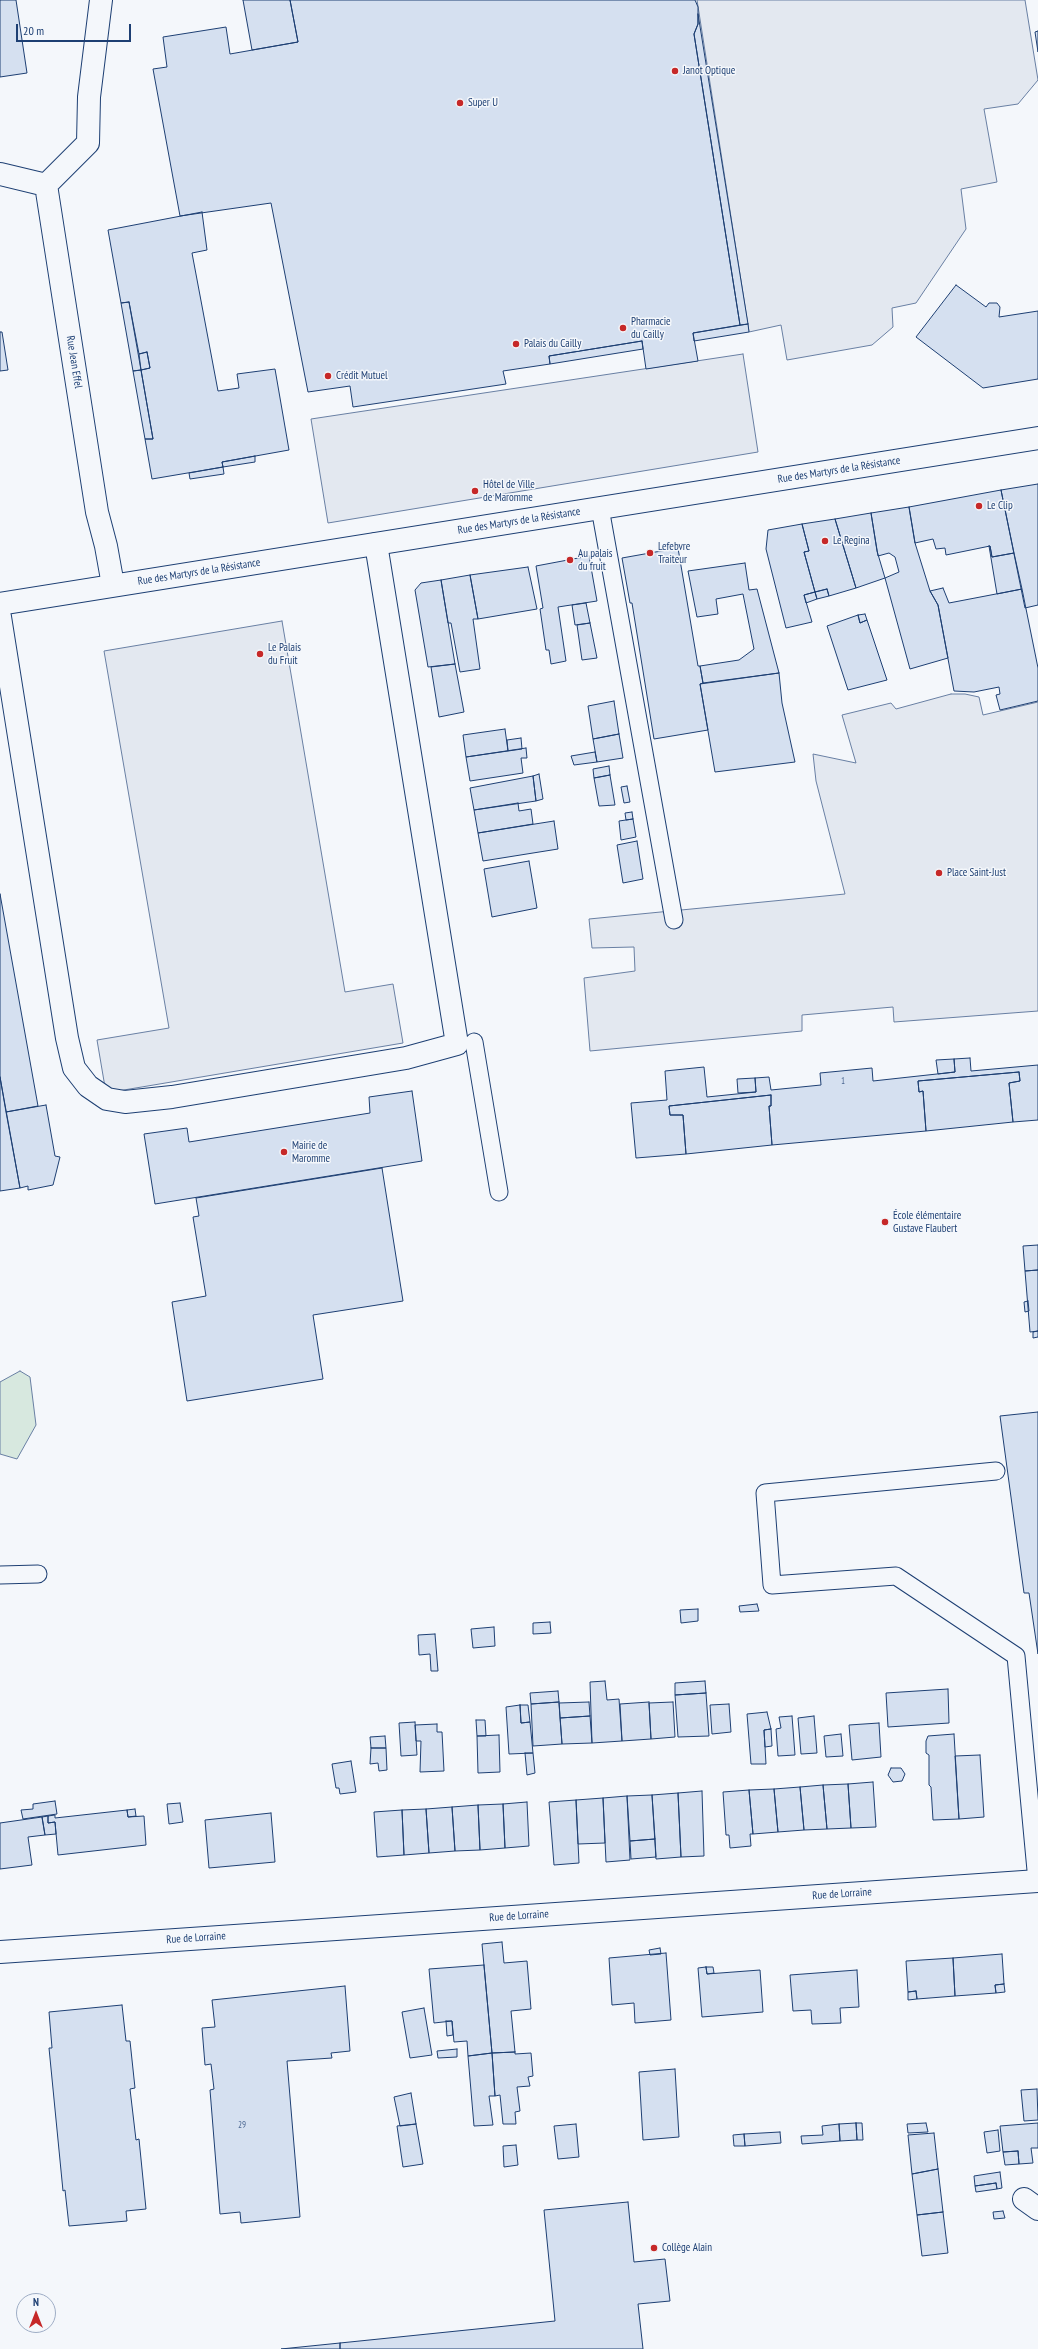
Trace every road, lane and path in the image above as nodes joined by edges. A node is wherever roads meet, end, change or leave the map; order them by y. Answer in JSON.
{"nodes":[{"id":1,"x":100,"y":0,"type":"edge"},
{"id":2,"x":0,"y":174,"type":"edge"},
{"id":3,"x":46,"y":185,"type":"junction"},
{"id":4,"x":1038,"y":438,"type":"edge"},
{"id":5,"x":600,"y":508,"type":"junction"},
{"id":6,"x":376,"y":544,"type":"junction"},
{"id":7,"x":113,"y":585,"type":"junction"},
{"id":8,"x":0,"y":604,"type":"edge"},
{"id":9,"x":0,"y":618,"type":"edge"},
{"id":10,"x":674,"y":920,"type":"dead end"},
{"id":11,"x":474,"y":1042,"type":"dead end"},
{"id":12,"x":499,"y":1192,"type":"dead end"},
{"id":13,"x":996,"y":1471,"type":"dead end"},
{"id":14,"x":38,"y":1574,"type":"dead end"},
{"id":15,"x":0,"y":1575,"type":"edge"},
{"id":16,"x":1038,"y":1881,"type":"edge"},
{"id":17,"x":0,"y":1952,"type":"edge"}],
"edges":[{"from":1,"to":3,"type":"street"},
{"from":2,"to":3,"type":"street"},
{"from":3,"to":7,"type":"street","name":"Rue Jean Effel"},
{"from":4,"to":5,"type":"street","name":"Rue des Martyrs de la Résistance"},
{"from":5,"to":6,"type":"street","name":"Rue des Martyrs de la Résistance"},
{"from":5,"to":10,"type":"lane"},
{"from":6,"to":7,"type":"street","name":"Rue des Martyrs de la Résistance"},
{"from":6,"to":9,"type":"street"},
{"from":7,"to":8,"type":"street","name":"Rue des Martyrs de la Résistance"},
{"from":11,"to":12,"type":"lane"},
{"from":13,"to":16,"type":"lane"},
{"from":14,"to":15,"type":"lane"},
{"from":16,"to":17,"type":"street","name":"Rue de Lorraine"}]}
